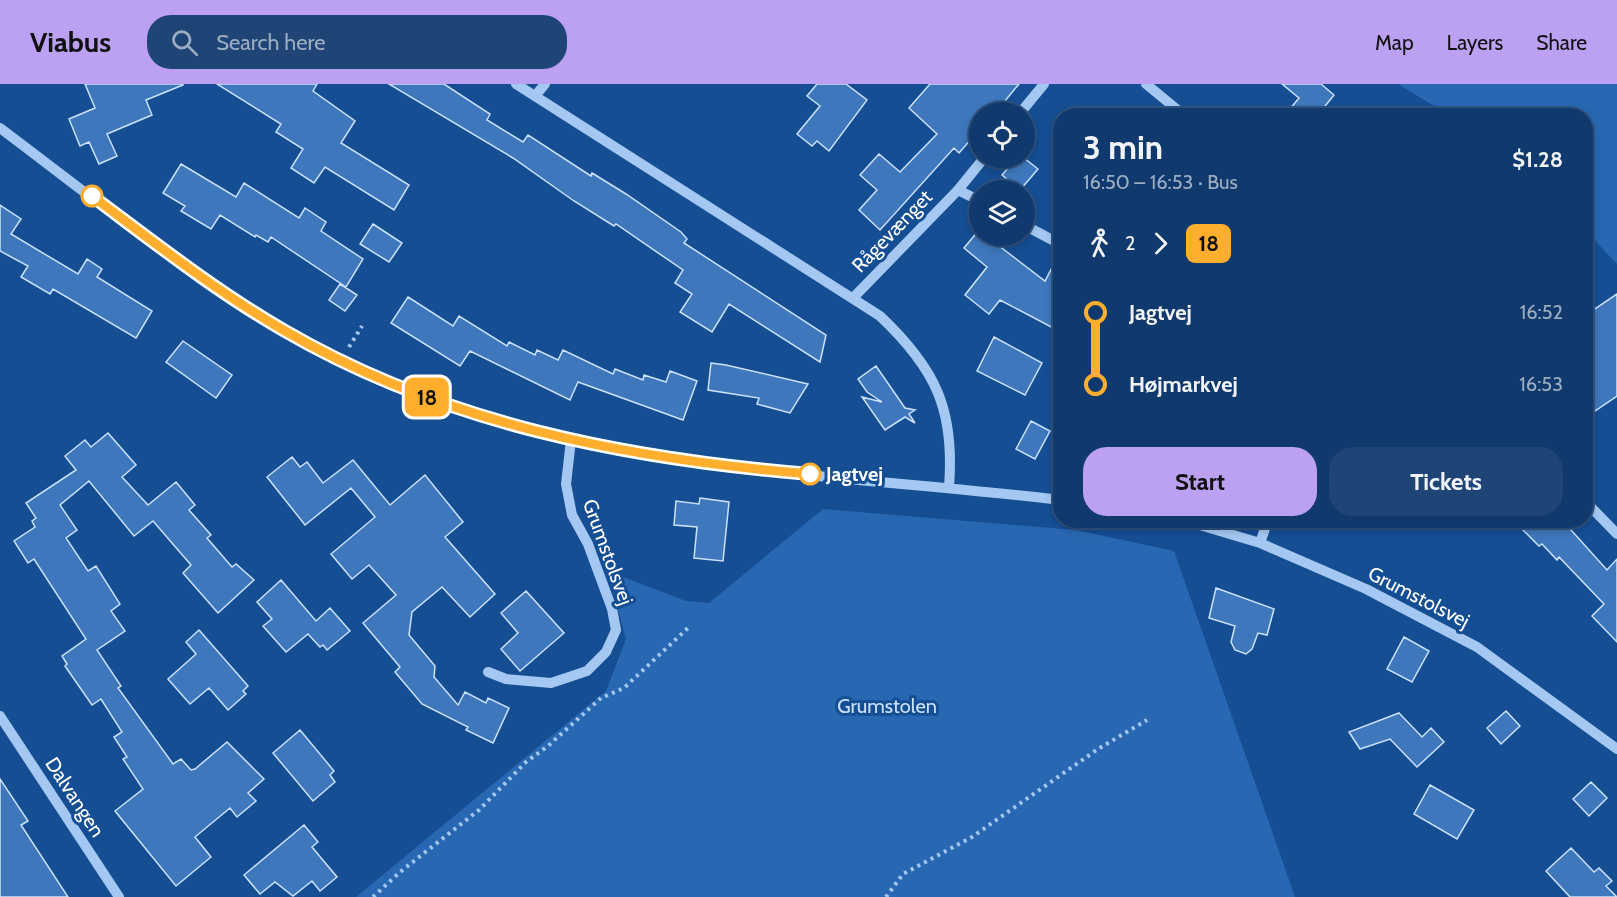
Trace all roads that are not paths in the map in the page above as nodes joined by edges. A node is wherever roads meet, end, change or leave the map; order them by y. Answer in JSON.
{"nodes":[{"id":1,"x":516,"y":84,"type":"edge"},
{"id":2,"x":544,"y":84,"type":"edge"},
{"id":3,"x":1044,"y":84,"type":"edge"},
{"id":4,"x":1146,"y":84,"type":"edge"},
{"id":5,"x":535,"y":96,"type":"junction"},
{"id":6,"x":1029,"y":102,"type":"edge"},
{"id":7,"x":1175,"y":108,"type":"edge"},
{"id":8,"x":0,"y":128,"type":"edge"},
{"id":9,"x":976,"y":168,"type":"edge"},
{"id":10,"x":958,"y":190,"type":"junction"},
{"id":11,"x":969,"y":196,"type":"edge"},
{"id":12,"x":1035,"y":231,"type":"edge"},
{"id":13,"x":1053,"y":240,"type":"edge"},
{"id":14,"x":853,"y":298,"type":"junction"},
{"id":15,"x":571,"y":440,"type":"junction"},
{"id":16,"x":949,"y":487,"type":"junction"},
{"id":17,"x":1053,"y":499,"type":"edge"},
{"id":18,"x":1593,"y":509,"type":"edge"},
{"id":19,"x":1210,"y":528,"type":"edge"},
{"id":20,"x":1265,"y":528,"type":"edge"},
{"id":21,"x":1617,"y":534,"type":"edge"},
{"id":22,"x":1260,"y":543,"type":"junction"},
{"id":23,"x":488,"y":672,"type":"dead end"},
{"id":24,"x":0,"y":716,"type":"edge"},
{"id":25,"x":1617,"y":749,"type":"edge"},
{"id":26,"x":119,"y":897,"type":"edge"}],
"edges":[{"from":1,"to":5,"type":"street"},
{"from":2,"to":5,"type":"street"},
{"from":3,"to":6,"type":"street"},
{"from":4,"to":7,"type":"street"},
{"from":5,"to":14,"type":"street"},
{"from":8,"to":15,"type":"street"},
{"from":9,"to":10,"type":"street","name":"Rågevænget"},
{"from":10,"to":11,"type":"street","name":"Rågevænget"},
{"from":10,"to":14,"type":"street","name":"Rågevænget"},
{"from":12,"to":13,"type":"street"},
{"from":14,"to":16,"type":"street"},
{"from":15,"to":16,"type":"street"},
{"from":15,"to":23,"type":"street","name":"Grumstolsvej"},
{"from":16,"to":17,"type":"street"},
{"from":18,"to":21,"type":"street"},
{"from":19,"to":22,"type":"street","name":"Grumstolsvej"},
{"from":20,"to":22,"type":"street"},
{"from":22,"to":25,"type":"street","name":"Grumstolsvej"},
{"from":24,"to":26,"type":"street","name":"Dalvangen"}]}
